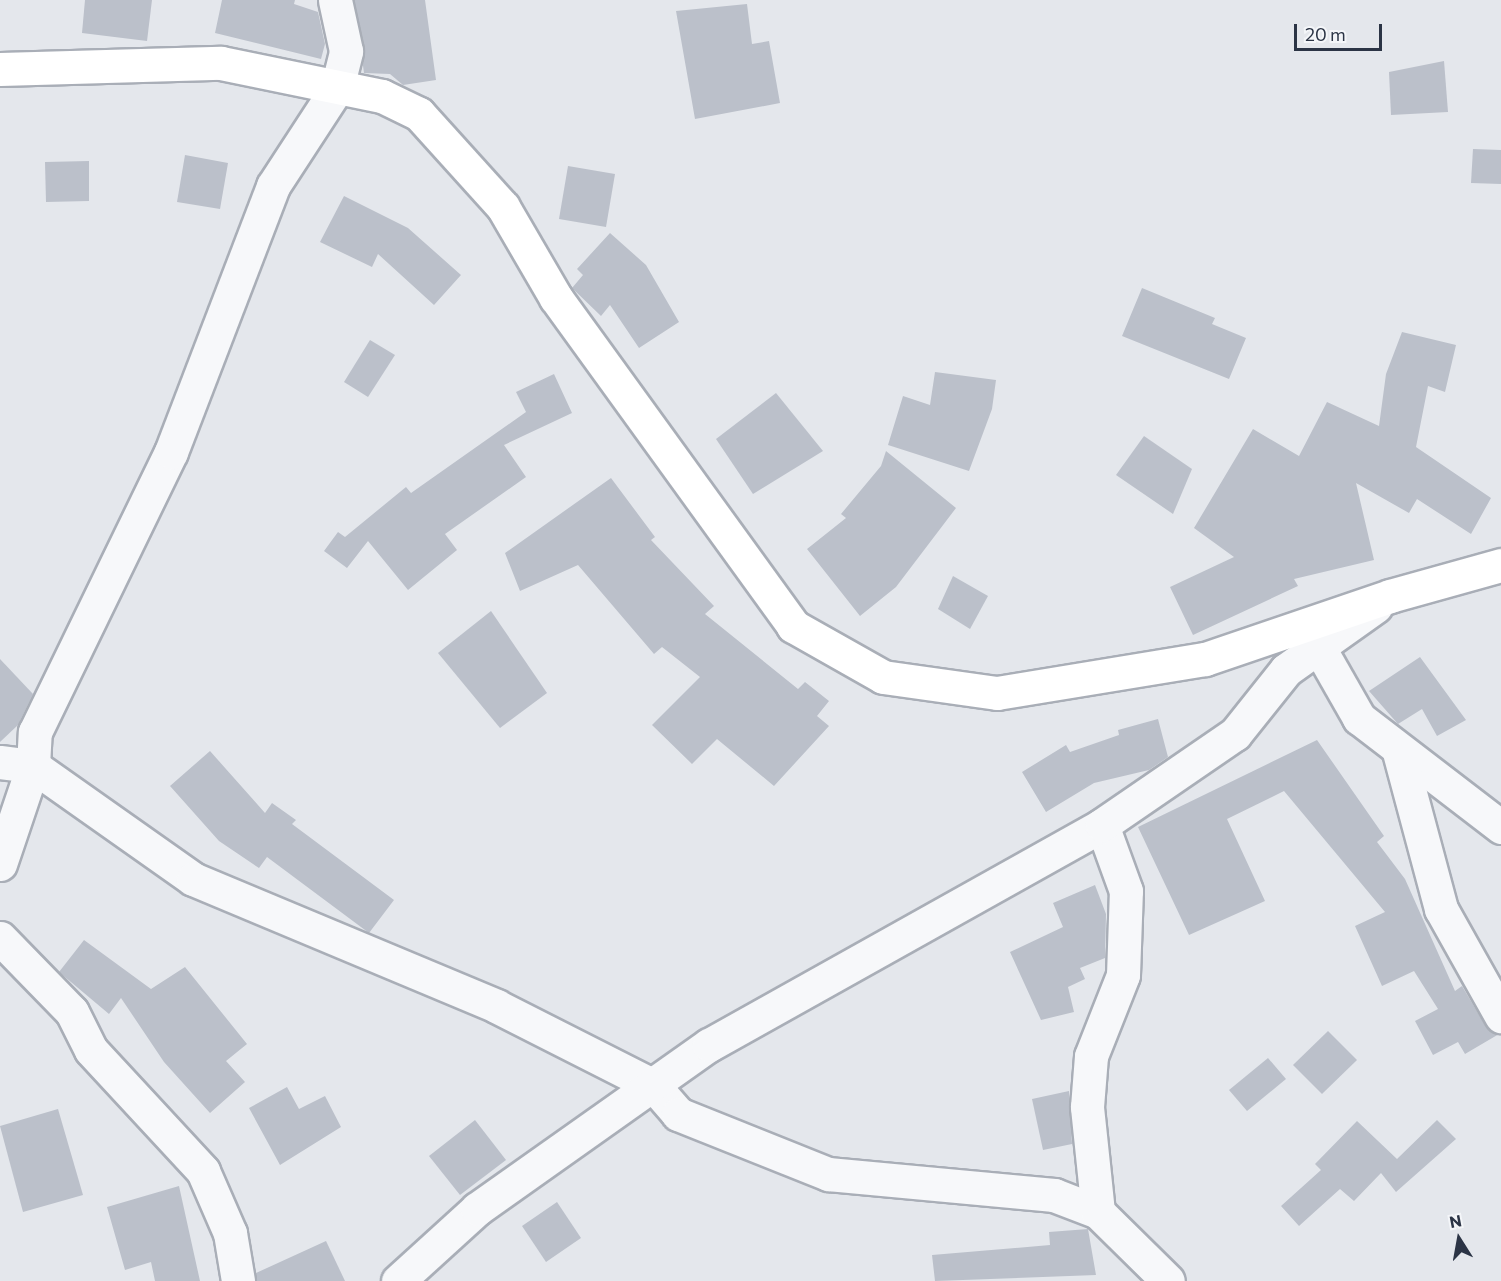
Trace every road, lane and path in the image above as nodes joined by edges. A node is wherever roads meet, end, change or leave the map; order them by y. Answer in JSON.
{"nodes":[{"id":1,"x":335,"y":0,"type":"edge"},
{"id":2,"x":0,"y":69,"type":"edge"},
{"id":3,"x":337,"y":88,"type":"junction"},
{"id":4,"x":1501,"y":565,"type":"edge"},
{"id":5,"x":1390,"y":596,"type":"junction"},
{"id":6,"x":1318,"y":645,"type":"junction"},
{"id":7,"x":1399,"y":752,"type":"junction"},
{"id":8,"x":0,"y":762,"type":"edge"},
{"id":9,"x":33,"y":766,"type":"junction"},
{"id":10,"x":1102,"y":825,"type":"junction"},
{"id":11,"x":1501,"y":827,"type":"edge"},
{"id":12,"x":0,"y":864,"type":"edge"},
{"id":13,"x":0,"y":938,"type":"edge"},
{"id":14,"x":1501,"y":1016,"type":"edge"},
{"id":15,"x":654,"y":1086,"type":"junction"},
{"id":16,"x":1098,"y":1212,"type":"junction"},
{"id":17,"x":238,"y":1281,"type":"edge"},
{"id":18,"x":398,"y":1281,"type":"edge"},
{"id":19,"x":1168,"y":1281,"type":"edge"}],
"edges":[{"from":1,"to":3,"type":"street"},
{"from":2,"to":3,"type":"main road"},
{"from":3,"to":5,"type":"main road"},
{"from":3,"to":9,"type":"street"},
{"from":4,"to":5,"type":"main road"},
{"from":5,"to":6,"type":"street"},
{"from":6,"to":7,"type":"street"},
{"from":6,"to":10,"type":"street"},
{"from":7,"to":11,"type":"street"},
{"from":7,"to":14,"type":"street"},
{"from":8,"to":9,"type":"street"},
{"from":9,"to":12,"type":"street"},
{"from":9,"to":15,"type":"street"},
{"from":10,"to":15,"type":"street"},
{"from":10,"to":16,"type":"street"},
{"from":13,"to":17,"type":"street"},
{"from":15,"to":16,"type":"street"},
{"from":15,"to":18,"type":"street"},
{"from":16,"to":19,"type":"street"}]}
